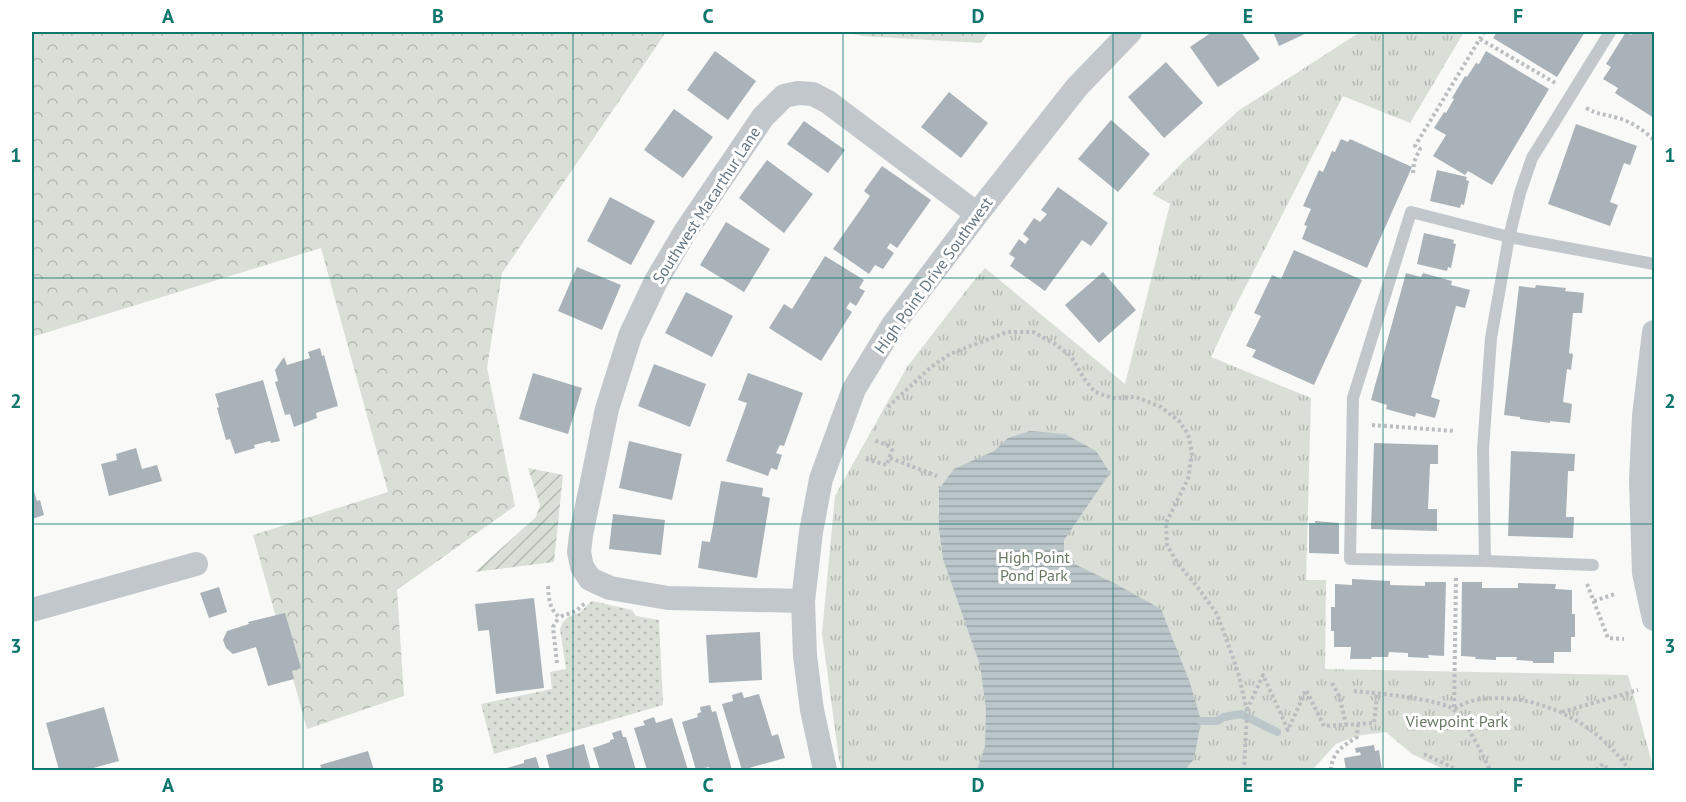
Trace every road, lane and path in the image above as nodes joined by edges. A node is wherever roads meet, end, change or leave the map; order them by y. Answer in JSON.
{"nodes":[{"id":1,"x":1130,"y":32,"type":"edge"},
{"id":2,"x":1485,"y":32,"type":"edge"},
{"id":3,"x":1610,"y":32,"type":"edge"},
{"id":4,"x":1480,"y":39,"type":"junction"},
{"id":5,"x":1559,"y":85,"type":"dead end"},
{"id":6,"x":1580,"y":104,"type":"dead end"},
{"id":7,"x":1654,"y":140,"type":"edge"},
{"id":8,"x":1413,"y":173,"type":"dead end"},
{"id":9,"x":977,"y":214,"type":"junction"},
{"id":10,"x":1509,"y":237,"type":"junction"},
{"id":11,"x":1654,"y":264,"type":"edge"},
{"id":12,"x":1654,"y":332,"type":"edge"},
{"id":13,"x":888,"y":407,"type":"dead end"},
{"id":14,"x":1364,"y":424,"type":"dead end"},
{"id":15,"x":1455,"y":431,"type":"dead end"},
{"id":16,"x":873,"y":440,"type":"dead end"},
{"id":17,"x":890,"y":458,"type":"junction"},
{"id":18,"x":866,"y":459,"type":"dead end"},
{"id":19,"x":938,"y":476,"type":"dead end"},
{"id":20,"x":1485,"y":561,"type":"junction"},
{"id":21,"x":196,"y":564,"type":"dead end"},
{"id":22,"x":1593,"y":565,"type":"dead end"},
{"id":23,"x":1456,"y":576,"type":"dead end"},
{"id":24,"x":1587,"y":583,"type":"dead end"},
{"id":25,"x":548,"y":586,"type":"dead end"},
{"id":26,"x":1615,"y":594,"type":"dead end"},
{"id":27,"x":592,"y":596,"type":"dead end"},
{"id":28,"x":803,"y":601,"type":"junction"},
{"id":29,"x":1594,"y":601,"type":"junction"},
{"id":30,"x":32,"y":610,"type":"edge"},
{"id":31,"x":559,"y":617,"type":"junction"},
{"id":32,"x":1654,"y":619,"type":"edge"},
{"id":33,"x":1624,"y":639,"type":"dead end"},
{"id":34,"x":557,"y":663,"type":"dead end"},
{"id":35,"x":1332,"y":682,"type":"dead end"},
{"id":36,"x":1638,"y":690,"type":"dead end"},
{"id":37,"x":1354,"y":691,"type":"dead end"},
{"id":38,"x":1377,"y":694,"type":"junction"},
{"id":39,"x":1454,"y":709,"type":"junction"},
{"id":40,"x":1247,"y":711,"type":"junction"},
{"id":41,"x":1561,"y":712,"type":"junction"},
{"id":42,"x":1346,"y":724,"type":"junction"},
{"id":43,"x":1358,"y":724,"type":"junction"},
{"id":44,"x":1424,"y":754,"type":"dead end"},
{"id":45,"x":825,"y":771,"type":"edge"},
{"id":46,"x":1244,"y":771,"type":"edge"},
{"id":47,"x":1331,"y":771,"type":"edge"},
{"id":48,"x":1458,"y":771,"type":"edge"},
{"id":49,"x":1490,"y":771,"type":"edge"},
{"id":50,"x":1596,"y":771,"type":"edge"},
{"id":51,"x":1609,"y":771,"type":"edge"},
{"id":52,"x":1629,"y":771,"type":"edge"}],
"edges":[{"from":1,"to":9,"type":"street","name":"High Point Drive Southwest"},
{"from":2,"to":4,"type":"path"},
{"from":3,"to":10,"type":"lane"},
{"from":4,"to":5,"type":"path"},
{"from":4,"to":8,"type":"path"},
{"from":6,"to":7,"type":"path"},
{"from":9,"to":28,"type":"street","name":"High Point Drive Southwest"},
{"from":9,"to":28,"type":"street","name":"Southwest Macarthur Lane"},
{"from":10,"to":11,"type":"lane"},
{"from":10,"to":20,"type":"lane"},
{"from":10,"to":20,"type":"lane"},
{"from":12,"to":32,"type":"street"},
{"from":13,"to":40,"type":"path"},
{"from":14,"to":15,"type":"path"},
{"from":16,"to":17,"type":"path"},
{"from":17,"to":18,"type":"path"},
{"from":17,"to":19,"type":"path"},
{"from":20,"to":22,"type":"lane"},
{"from":21,"to":30,"type":"street"},
{"from":23,"to":39,"type":"path"},
{"from":24,"to":29,"type":"path"},
{"from":25,"to":31,"type":"path"},
{"from":26,"to":29,"type":"path"},
{"from":27,"to":31,"type":"path"},
{"from":28,"to":45,"type":"street","name":"High Point Drive Southwest"},
{"from":29,"to":33,"type":"path"},
{"from":31,"to":34,"type":"path"},
{"from":35,"to":42,"type":"path"},
{"from":36,"to":41,"type":"path"},
{"from":37,"to":38,"type":"path"},
{"from":38,"to":39,"type":"path"},
{"from":38,"to":43,"type":"path"},
{"from":39,"to":41,"type":"path"},
{"from":39,"to":49,"type":"path"},
{"from":40,"to":42,"type":"path"},
{"from":40,"to":46,"type":"path"},
{"from":41,"to":52,"type":"path"},
{"from":42,"to":43,"type":"path"},
{"from":43,"to":47,"type":"path"},
{"from":44,"to":48,"type":"path"},
{"from":50,"to":51,"type":"path"}]}
